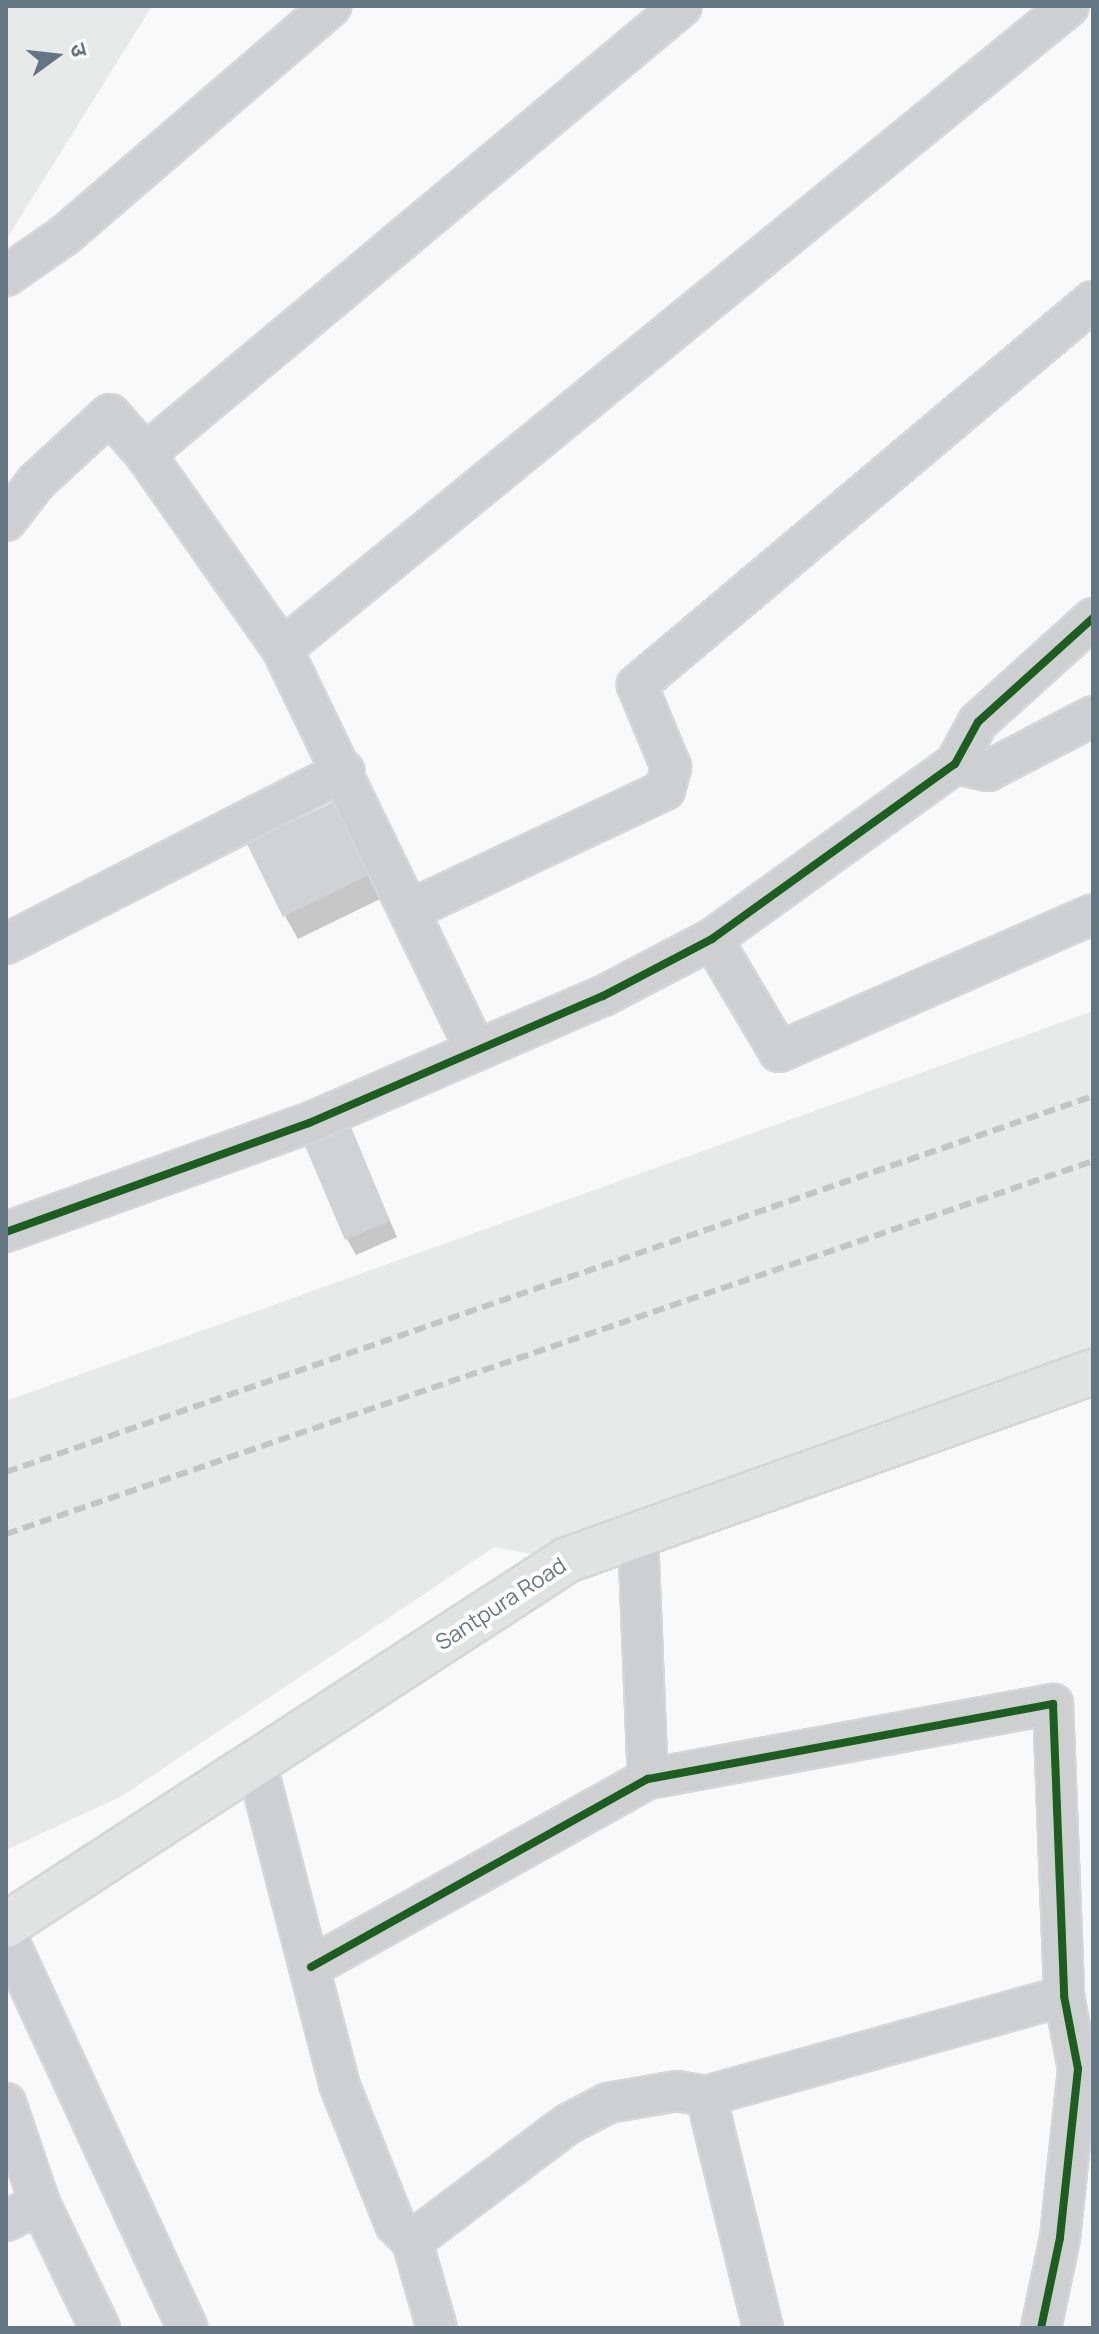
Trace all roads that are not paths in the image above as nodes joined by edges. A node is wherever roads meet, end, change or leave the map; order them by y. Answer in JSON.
{"nodes":[{"id":1,"x":331,"y":6,"type":"edge"},
{"id":2,"x":682,"y":6,"type":"edge"},
{"id":3,"x":1069,"y":6,"type":"edge"},
{"id":4,"x":6,"y":276,"type":"edge"},
{"id":5,"x":1093,"y":301,"type":"edge"},
{"id":6,"x":145,"y":454,"type":"junction"},
{"id":7,"x":6,"y":521,"type":"edge"},
{"id":8,"x":1093,"y":618,"type":"edge"},
{"id":9,"x":282,"y":649,"type":"junction"},
{"id":10,"x":1093,"y":716,"type":"edge"},
{"id":11,"x":955,"y":764,"type":"junction"},
{"id":12,"x":344,"y":771,"type":"junction"},
{"id":13,"x":410,"y":910,"type":"junction"},
{"id":14,"x":1093,"y":914,"type":"edge"},
{"id":15,"x":712,"y":939,"type":"junction"},
{"id":16,"x":6,"y":944,"type":"edge"},
{"id":17,"x":476,"y":1050,"type":"junction"},
{"id":18,"x":6,"y":1232,"type":"edge"},
{"id":19,"x":1093,"y":1372,"type":"edge"},
{"id":20,"x":638,"y":1535,"type":"junction"},
{"id":21,"x":256,"y":1762,"type":"junction"},
{"id":22,"x":648,"y":1779,"type":"junction"},
{"id":23,"x":6,"y":1925,"type":"edge"},
{"id":24,"x":6,"y":1935,"type":"edge"},
{"id":25,"x":311,"y":1967,"type":"junction"},
{"id":26,"x":1064,"y":1996,"type":"junction"},
{"id":27,"x":706,"y":2096,"type":"junction"},
{"id":28,"x":6,"y":2103,"type":"edge"},
{"id":29,"x":40,"y":2204,"type":"junction"},
{"id":30,"x":6,"y":2221,"type":"edge"},
{"id":31,"x":412,"y":2241,"type":"junction"},
{"id":32,"x":100,"y":2328,"type":"edge"},
{"id":33,"x":188,"y":2328,"type":"edge"},
{"id":34,"x":437,"y":2328,"type":"edge"},
{"id":35,"x":763,"y":2328,"type":"edge"},
{"id":36,"x":1041,"y":2328,"type":"edge"}],
"edges":[{"from":1,"to":4,"type":"street"},
{"from":2,"to":6,"type":"street"},
{"from":3,"to":9,"type":"street"},
{"from":5,"to":13,"type":"street"},
{"from":6,"to":7,"type":"street"},
{"from":6,"to":9,"type":"street"},
{"from":8,"to":11,"type":"street"},
{"from":9,"to":12,"type":"street"},
{"from":10,"to":11,"type":"street"},
{"from":11,"to":15,"type":"street"},
{"from":12,"to":13,"type":"street"},
{"from":12,"to":16,"type":"street"},
{"from":13,"to":17,"type":"street"},
{"from":14,"to":15,"type":"street"},
{"from":15,"to":17,"type":"street"},
{"from":17,"to":18,"type":"street"},
{"from":19,"to":20,"type":"street","name":"Santpura Road"},
{"from":20,"to":21,"type":"street","name":"Santpura Road"},
{"from":20,"to":22,"type":"street"},
{"from":21,"to":23,"type":"street","name":"Santpura Road"},
{"from":21,"to":25,"type":"street"},
{"from":22,"to":25,"type":"street"},
{"from":22,"to":26,"type":"street"},
{"from":24,"to":33,"type":"street"},
{"from":25,"to":31,"type":"street"},
{"from":26,"to":27,"type":"street"},
{"from":26,"to":36,"type":"street"},
{"from":27,"to":31,"type":"street"},
{"from":27,"to":35,"type":"street"},
{"from":28,"to":29,"type":"street"},
{"from":29,"to":30,"type":"street"},
{"from":29,"to":32,"type":"street"},
{"from":31,"to":34,"type":"street"}]}
